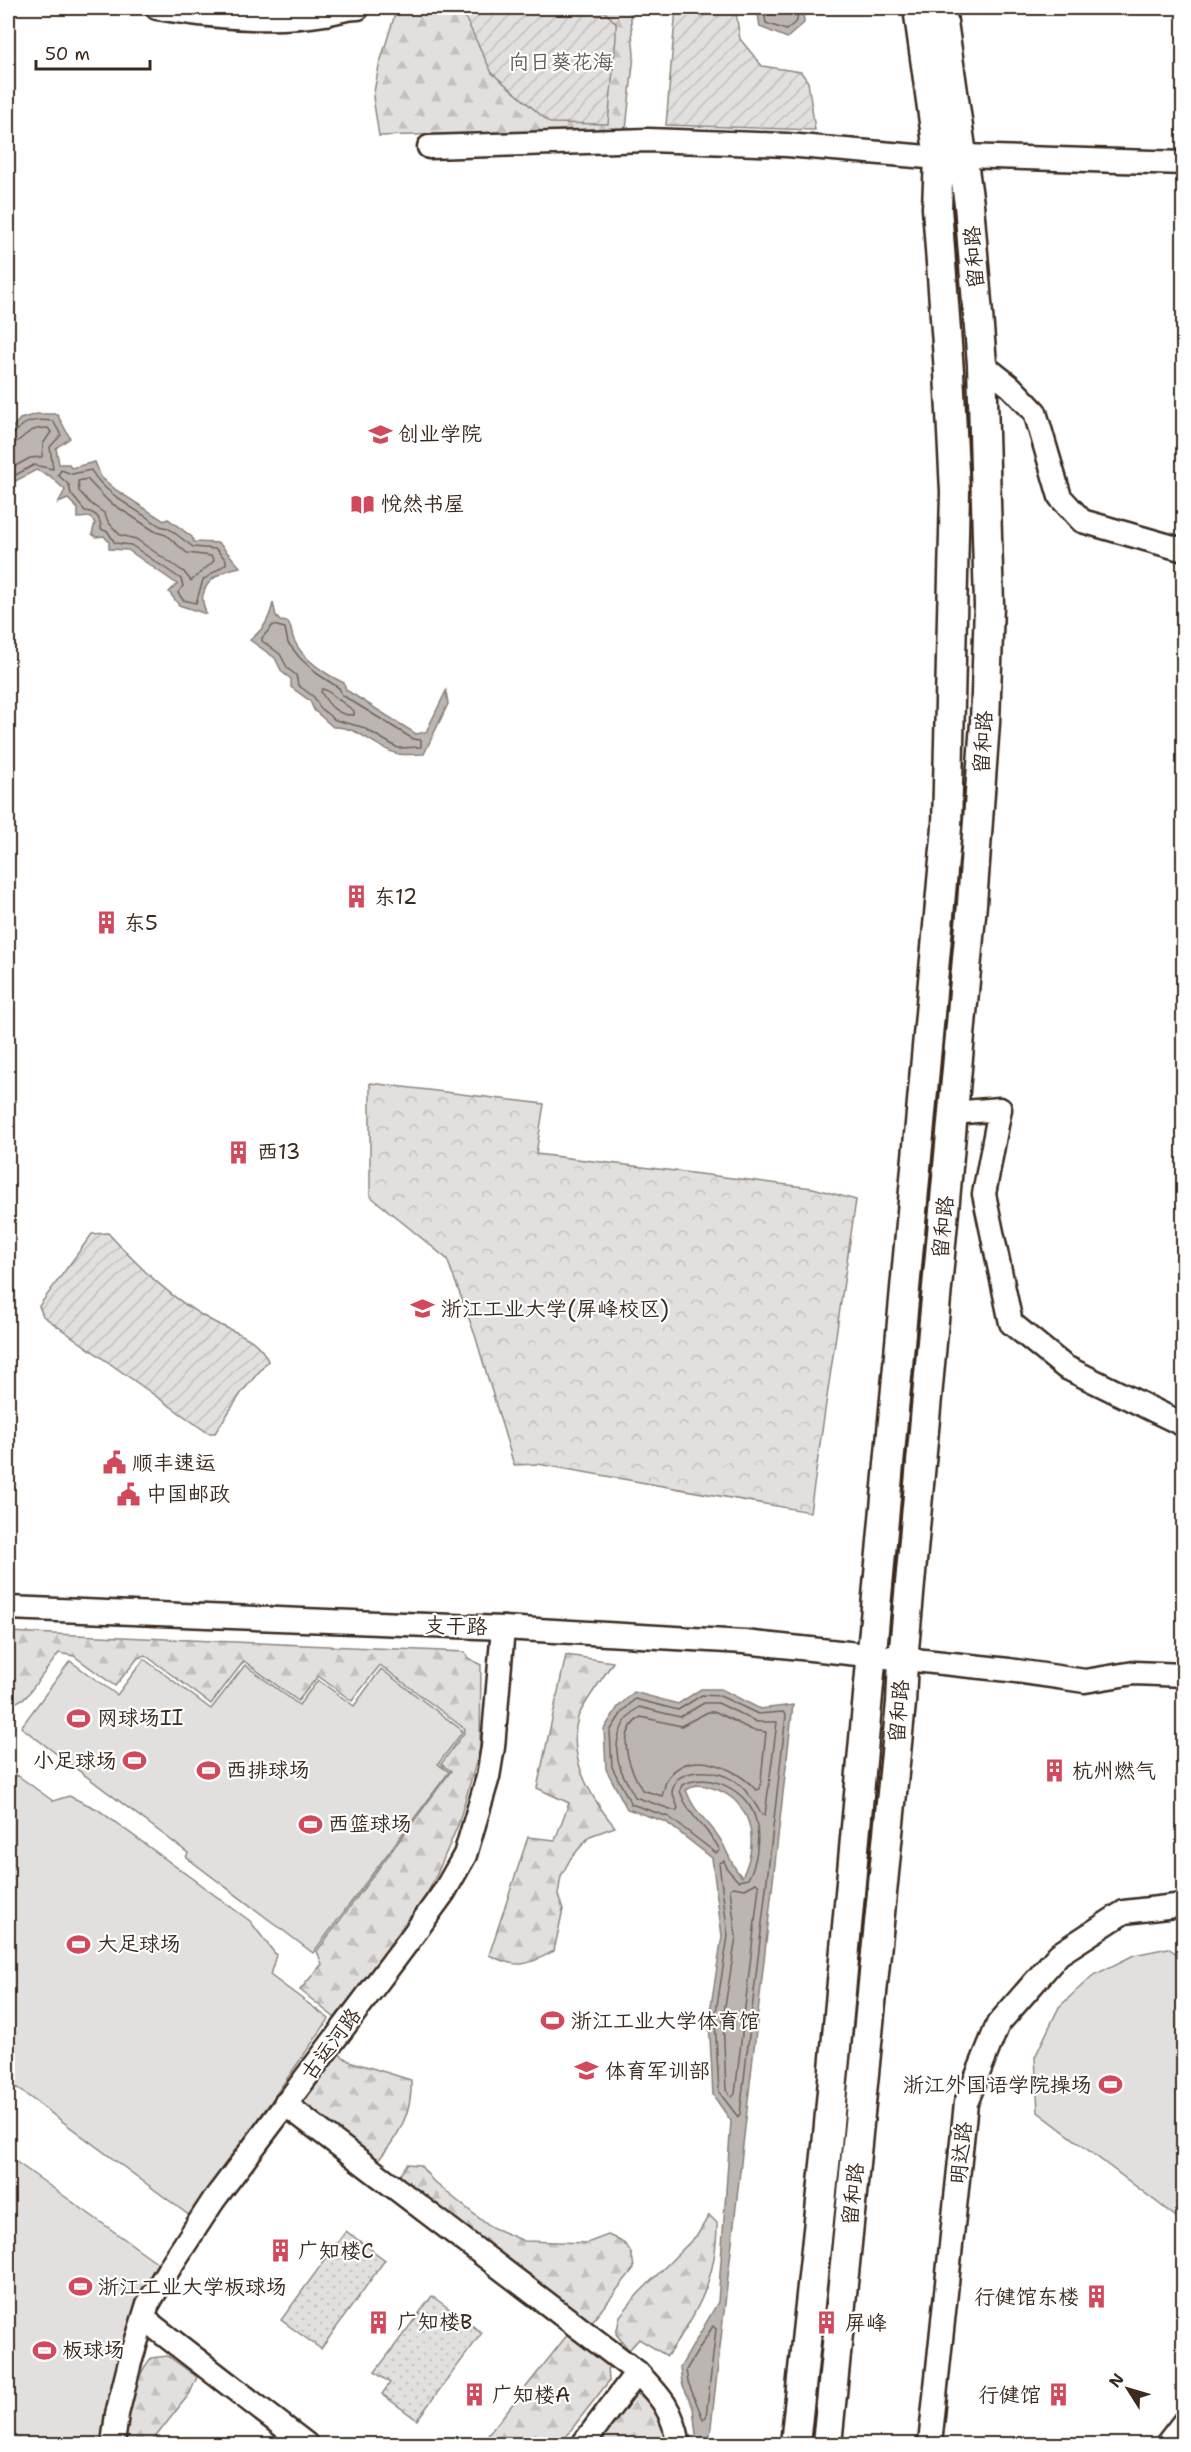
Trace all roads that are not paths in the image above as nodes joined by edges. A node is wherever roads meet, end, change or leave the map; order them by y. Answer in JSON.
{"nodes":[{"id":1,"x":157,"y":8,"type":"edge"},
{"id":2,"x":357,"y":8,"type":"edge"},
{"id":3,"x":918,"y":8,"type":"edge"},
{"id":4,"x":941,"y":8,"type":"edge"},
{"id":5,"x":429,"y":147,"type":"dead end"},
{"id":6,"x":952,"y":157,"type":"junction"},
{"id":7,"x":1184,"y":163,"type":"edge"},
{"id":8,"x":982,"y":364,"type":"junction"},
{"id":9,"x":1184,"y":550,"type":"edge"},
{"id":10,"x":953,"y":1113,"type":"junction"},
{"id":11,"x":1184,"y":1425,"type":"edge"},
{"id":12,"x":8,"y":1608,"type":"edge"},
{"id":13,"x":503,"y":1628,"type":"junction"},
{"id":14,"x":872,"y":1656,"type":"junction"},
{"id":15,"x":903,"y":1660,"type":"junction"},
{"id":16,"x":1184,"y":1675,"type":"edge"},
{"id":17,"x":1184,"y":1905,"type":"edge"},
{"id":18,"x":285,"y":2104,"type":"junction"},
{"id":19,"x":144,"y":2319,"type":"junction"},
{"id":20,"x":637,"y":2372,"type":"junction"},
{"id":21,"x":1184,"y":2422,"type":"edge"},
{"id":22,"x":113,"y":2445,"type":"edge"},
{"id":23,"x":306,"y":2445,"type":"edge"},
{"id":24,"x":583,"y":2445,"type":"edge"},
{"id":25,"x":679,"y":2445,"type":"edge"},
{"id":26,"x":795,"y":2445,"type":"edge"},
{"id":27,"x":827,"y":2445,"type":"edge"},
{"id":28,"x":930,"y":2445,"type":"edge"},
{"id":29,"x":1167,"y":2445,"type":"edge"}],
"edges":[{"from":1,"to":2,"type":"street"},
{"from":3,"to":6,"type":"main road","name":"留和路"},
{"from":4,"to":6,"type":"main road","name":"留和路"},
{"from":5,"to":6,"type":"street"},
{"from":6,"to":7,"type":"street"},
{"from":6,"to":8,"type":"main road","name":"留和路"},
{"from":6,"to":14,"type":"main road","name":"留和路"},
{"from":8,"to":9,"type":"street"},
{"from":8,"to":10,"type":"main road","name":"留和路"},
{"from":10,"to":11,"type":"street"},
{"from":10,"to":15,"type":"main road","name":"留和路"},
{"from":12,"to":13,"type":"street","name":"支干路"},
{"from":13,"to":14,"type":"street","name":"支干路"},
{"from":13,"to":18,"type":"street","name":"古运河路"},
{"from":14,"to":15,"type":"street","name":"支干路"},
{"from":14,"to":26,"type":"main road","name":"留和路"},
{"from":15,"to":16,"type":"street","name":"支干路"},
{"from":15,"to":27,"type":"main road","name":"留和路"},
{"from":17,"to":28,"type":"street","name":"明达路"},
{"from":18,"to":19,"type":"street","name":"古运河路"},
{"from":18,"to":20,"type":"street"},
{"from":19,"to":22,"type":"street","name":"古运河路"},
{"from":19,"to":23,"type":"street"},
{"from":20,"to":24,"type":"street"},
{"from":20,"to":25,"type":"street"},
{"from":21,"to":29,"type":"street"}]}
